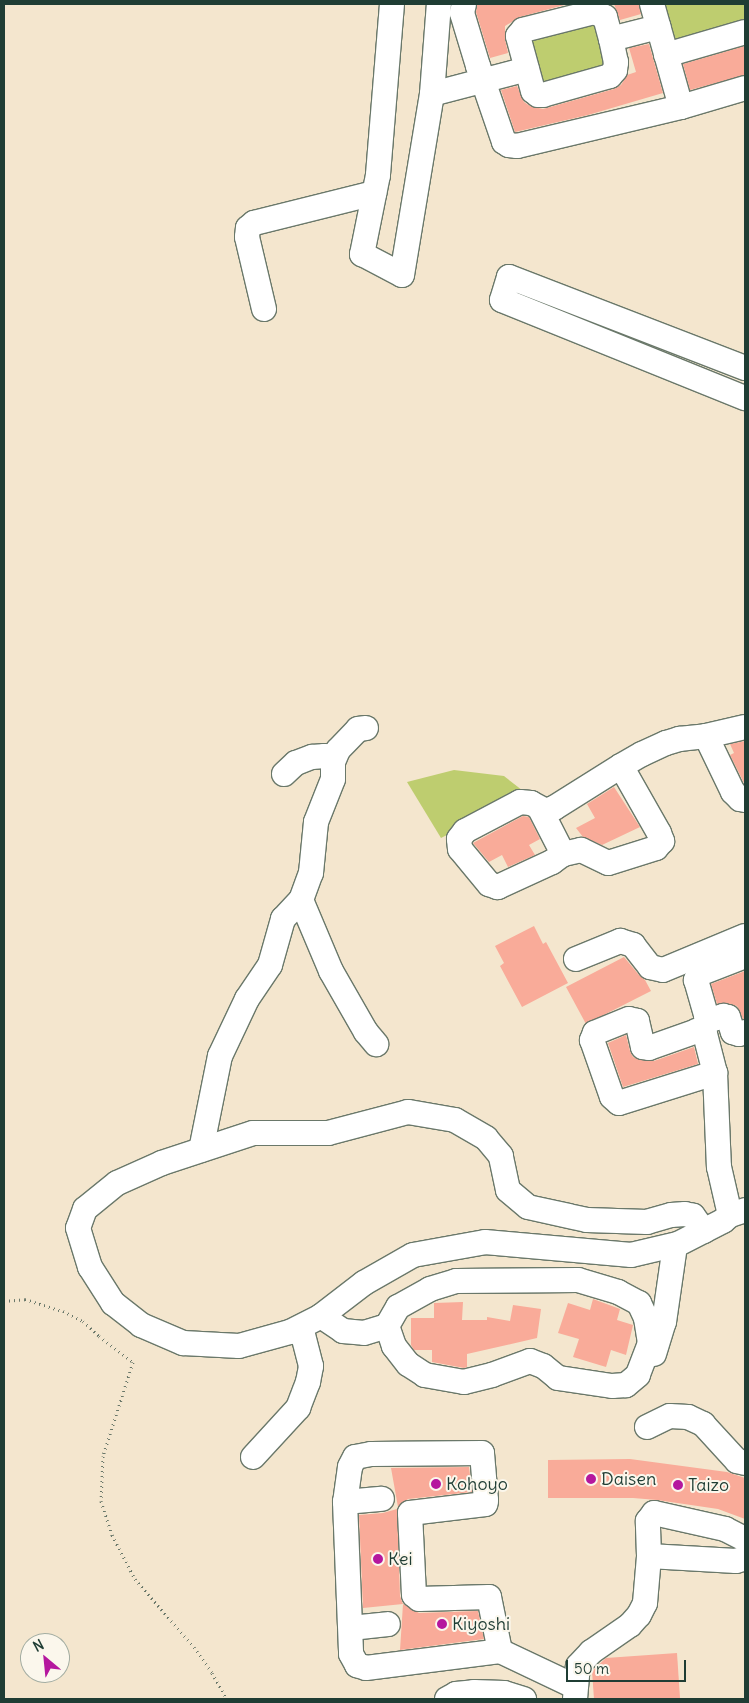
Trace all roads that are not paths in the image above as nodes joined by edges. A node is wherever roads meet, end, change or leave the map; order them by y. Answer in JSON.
{"nodes":[{"id":1,"x":392,"y":4,"type":"edge"},
{"id":2,"x":439,"y":4,"type":"edge"},
{"id":3,"x":464,"y":4,"type":"edge"},
{"id":4,"x":652,"y":4,"type":"edge"},
{"id":5,"x":658,"y":27,"type":"junction"},
{"id":6,"x":745,"y":32,"type":"edge"},
{"id":7,"x":611,"y":39,"type":"junction"},
{"id":8,"x":666,"y":55,"type":"junction"},
{"id":9,"x":525,"y":63,"type":"junction"},
{"id":10,"x":481,"y":73,"type":"junction"},
{"id":11,"x":433,"y":85,"type":"junction"},
{"id":12,"x":745,"y":88,"type":"edge"},
{"id":13,"x":680,"y":107,"type":"junction"},
{"id":14,"x":374,"y":193,"type":"junction"},
{"id":15,"x":264,"y":309,"type":"dead end"},
{"id":16,"x":745,"y":368,"type":"edge"},
{"id":17,"x":745,"y":398,"type":"edge"},
{"id":18,"x":745,"y":727,"type":"edge"},
{"id":19,"x":366,"y":728,"type":"dead end"},
{"id":20,"x":706,"y":736,"type":"junction"},
{"id":21,"x":333,"y":762,"type":"junction"},
{"id":22,"x":621,"y":766,"type":"junction"},
{"id":23,"x":284,"y":774,"type":"dead end"},
{"id":24,"x":745,"y":800,"type":"edge"},
{"id":25,"x":540,"y":809,"type":"junction"},
{"id":26,"x":563,"y":854,"type":"junction"},
{"id":27,"x":301,"y":900,"type":"junction"},
{"id":28,"x":743,"y":948,"type":"edge"},
{"id":29,"x":576,"y":959,"type":"dead end"},
{"id":30,"x":745,"y":1032,"type":"edge"},
{"id":31,"x":376,"y":1044,"type":"dead end"},
{"id":32,"x":715,"y":1073,"type":"junction"},
{"id":33,"x":201,"y":1150,"type":"junction"},
{"id":34,"x":738,"y":1212,"type":"edge"},
{"id":35,"x":704,"y":1231,"type":"junction"},
{"id":36,"x":674,"y":1246,"type":"junction"},
{"id":37,"x":311,"y":1321,"type":"junction"},
{"id":38,"x":386,"y":1326,"type":"junction"},
{"id":39,"x":654,"y":1354,"type":"dead end"},
{"id":40,"x":647,"y":1427,"type":"dead end"},
{"id":41,"x":253,"y":1457,"type":"dead end"},
{"id":42,"x":745,"y":1463,"type":"edge"},
{"id":43,"x":382,"y":1499,"type":"dead end"},
{"id":44,"x":345,"y":1502,"type":"junction"},
{"id":45,"x":745,"y":1539,"type":"edge"},
{"id":46,"x":649,"y":1562,"type":"junction"},
{"id":47,"x":737,"y":1565,"type":"edge"},
{"id":48,"x":388,"y":1624,"type":"dead end"},
{"id":49,"x":351,"y":1628,"type":"junction"},
{"id":50,"x":500,"y":1651,"type":"junction"},
{"id":51,"x":574,"y":1693,"type":"edge"},
{"id":52,"x":447,"y":1699,"type":"edge"},
{"id":53,"x":524,"y":1699,"type":"edge"}],
"edges":[{"from":1,"to":14,"type":"street"},
{"from":2,"to":11,"type":"street"},
{"from":3,"to":10,"type":"street"},
{"from":4,"to":5,"type":"street"},
{"from":5,"to":7,"type":"street"},
{"from":5,"to":8,"type":"street"},
{"from":6,"to":8,"type":"street"},
{"from":7,"to":9,"type":"street"},
{"from":7,"to":9,"type":"street"},
{"from":8,"to":13,"type":"street"},
{"from":9,"to":10,"type":"street"},
{"from":10,"to":11,"type":"street"},
{"from":10,"to":13,"type":"street"},
{"from":11,"to":14,"type":"street"},
{"from":12,"to":13,"type":"street"},
{"from":14,"to":15,"type":"street"},
{"from":16,"to":17,"type":"street"},
{"from":18,"to":20,"type":"street"},
{"from":19,"to":21,"type":"street"},
{"from":20,"to":22,"type":"street"},
{"from":20,"to":24,"type":"street"},
{"from":21,"to":23,"type":"street"},
{"from":21,"to":27,"type":"street"},
{"from":22,"to":25,"type":"street"},
{"from":22,"to":26,"type":"street"},
{"from":25,"to":26,"type":"street"},
{"from":25,"to":26,"type":"street"},
{"from":27,"to":31,"type":"street"},
{"from":27,"to":33,"type":"street"},
{"from":28,"to":29,"type":"street"},
{"from":28,"to":30,"type":"street"},
{"from":32,"to":32,"type":"street"},
{"from":32,"to":34,"type":"street"},
{"from":33,"to":35,"type":"street"},
{"from":33,"to":37,"type":"street"},
{"from":34,"to":35,"type":"street"},
{"from":35,"to":36,"type":"street"},
{"from":36,"to":37,"type":"street"},
{"from":36,"to":39,"type":"street"},
{"from":37,"to":38,"type":"street"},
{"from":37,"to":41,"type":"street"},
{"from":38,"to":38,"type":"street"},
{"from":40,"to":42,"type":"street"},
{"from":43,"to":44,"type":"street"},
{"from":44,"to":49,"type":"street"},
{"from":44,"to":50,"type":"street"},
{"from":45,"to":46,"type":"street"},
{"from":46,"to":47,"type":"street"},
{"from":46,"to":51,"type":"street"},
{"from":48,"to":49,"type":"street"},
{"from":49,"to":50,"type":"street"},
{"from":50,"to":51,"type":"street"},
{"from":52,"to":53,"type":"street"}]}
